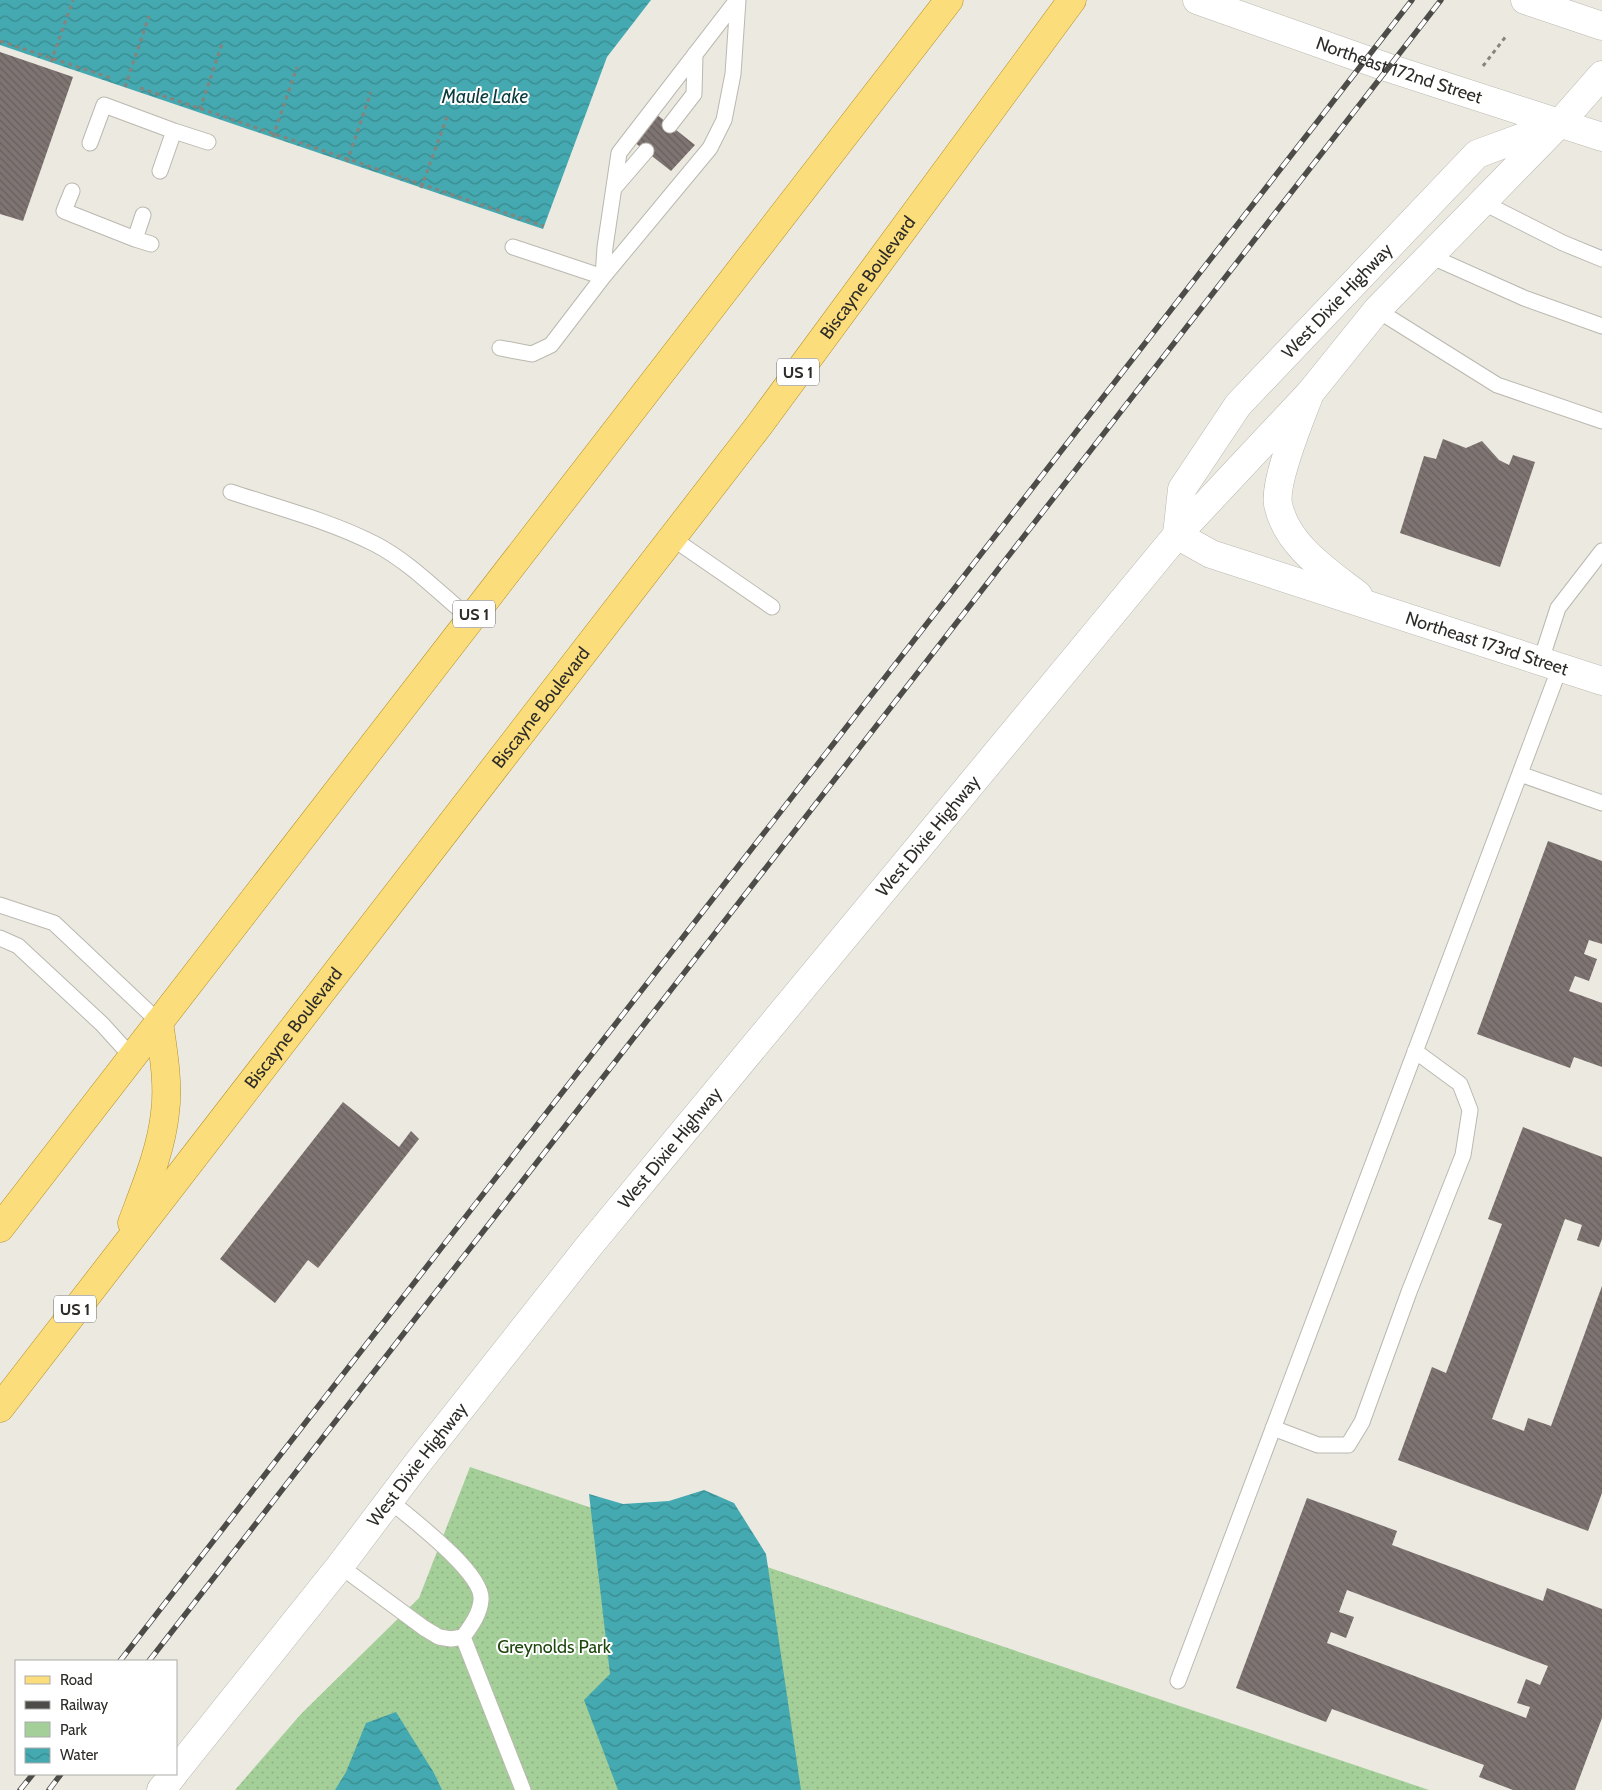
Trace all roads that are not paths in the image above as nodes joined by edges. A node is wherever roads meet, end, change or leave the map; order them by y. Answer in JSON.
{"nodes":[{"id":1,"x":738,"y":0,"type":"edge"},
{"id":2,"x":949,"y":0,"type":"edge"},
{"id":3,"x":1072,"y":0,"type":"edge"},
{"id":4,"x":1197,"y":0,"type":"edge"},
{"id":5,"x":1525,"y":0,"type":"edge"},
{"id":6,"x":1602,"y":26,"type":"edge"},
{"id":7,"x":696,"y":54,"type":"junction"},
{"id":8,"x":1602,"y":75,"type":"edge"},
{"id":9,"x":1559,"y":124,"type":"junction"},
{"id":10,"x":670,"y":125,"type":"dead end"},
{"id":11,"x":174,"y":131,"type":"junction"},
{"id":12,"x":1602,"y":138,"type":"edge"},
{"id":13,"x":208,"y":142,"type":"dead end"},
{"id":14,"x":90,"y":143,"type":"dead end"},
{"id":15,"x":646,"y":151,"type":"dead end"},
{"id":16,"x":160,"y":171,"type":"dead end"},
{"id":17,"x":615,"y":187,"type":"junction"},
{"id":18,"x":72,"y":191,"type":"dead end"},
{"id":19,"x":1482,"y":202,"type":"junction"},
{"id":20,"x":143,"y":215,"type":"dead end"},
{"id":21,"x":134,"y":239,"type":"junction"},
{"id":22,"x":151,"y":244,"type":"dead end"},
{"id":23,"x":513,"y":247,"type":"dead end"},
{"id":24,"x":1430,"y":256,"type":"junction"},
{"id":25,"x":1602,"y":258,"type":"edge"},
{"id":26,"x":604,"y":277,"type":"junction"},
{"id":27,"x":1377,"y":310,"type":"junction"},
{"id":28,"x":1602,"y":326,"type":"edge"},
{"id":29,"x":500,"y":348,"type":"dead end"},
{"id":30,"x":1310,"y":393,"type":"junction"},
{"id":31,"x":1602,"y":421,"type":"edge"},
{"id":32,"x":231,"y":492,"type":"dead end"},
{"id":33,"x":1177,"y":535,"type":"junction"},
{"id":34,"x":672,"y":538,"type":"junction"},
{"id":35,"x":1602,"y":551,"type":"edge"},
{"id":36,"x":1370,"y":605,"type":"junction"},
{"id":37,"x":772,"y":607,"type":"dead end"},
{"id":38,"x":470,"y":619,"type":"junction"},
{"id":39,"x":1550,"y":664,"type":"junction"},
{"id":40,"x":1602,"y":681,"type":"edge"},
{"id":41,"x":1520,"y":774,"type":"junction"},
{"id":42,"x":1602,"y":803,"type":"edge"},
{"id":43,"x":0,"y":905,"type":"edge"},
{"id":44,"x":0,"y":938,"type":"edge"},
{"id":45,"x":159,"y":1022,"type":"junction"},
{"id":46,"x":1415,"y":1051,"type":"junction"},
{"id":47,"x":132,"y":1057,"type":"junction"},
{"id":48,"x":0,"y":1228,"type":"edge"},
{"id":49,"x":124,"y":1246,"type":"junction"},
{"id":50,"x":0,"y":1408,"type":"edge"},
{"id":51,"x":1273,"y":1428,"type":"junction"},
{"id":52,"x":389,"y":1500,"type":"junction"},
{"id":53,"x":340,"y":1566,"type":"junction"},
{"id":54,"x":463,"y":1637,"type":"junction"},
{"id":55,"x":1178,"y":1681,"type":"dead end"},
{"id":56,"x":178,"y":1768,"type":"edge"},
{"id":57,"x":173,"y":1775,"type":"edge"},
{"id":58,"x":161,"y":1790,"type":"edge"},
{"id":59,"x":523,"y":1790,"type":"edge"}],
"edges":[{"from":1,"to":7,"type":"lane"},
{"from":1,"to":26,"type":"lane"},
{"from":2,"to":38,"type":"main road","number":"US 1"},
{"from":3,"to":34,"type":"main road","name":"Biscayne Boulevard","number":"US 1"},
{"from":4,"to":9,"type":"street","name":"Northeast 172nd Street"},
{"from":5,"to":6,"type":"street"},
{"from":7,"to":10,"type":"lane"},
{"from":7,"to":17,"type":"lane"},
{"from":8,"to":9,"type":"street","name":"West Dixie Highway"},
{"from":9,"to":12,"type":"street","name":"Northeast 172nd Street"},
{"from":9,"to":19,"type":"street","name":"West Dixie Highway"},
{"from":9,"to":33,"type":"street","name":"West Dixie Highway"},
{"from":11,"to":13,"type":"lane"},
{"from":11,"to":14,"type":"lane"},
{"from":11,"to":16,"type":"lane"},
{"from":15,"to":17,"type":"lane"},
{"from":17,"to":26,"type":"lane"},
{"from":18,"to":21,"type":"lane"},
{"from":19,"to":24,"type":"street","name":"West Dixie Highway"},
{"from":19,"to":25,"type":"lane"},
{"from":20,"to":21,"type":"lane"},
{"from":21,"to":22,"type":"lane"},
{"from":23,"to":26,"type":"lane"},
{"from":24,"to":27,"type":"street","name":"West Dixie Highway"},
{"from":24,"to":28,"type":"lane"},
{"from":26,"to":29,"type":"lane"},
{"from":27,"to":30,"type":"street","name":"West Dixie Highway"},
{"from":27,"to":31,"type":"lane"},
{"from":30,"to":33,"type":"street","name":"West Dixie Highway"},
{"from":30,"to":36,"type":"street","name":"Northeast 173rd Street"},
{"from":32,"to":38,"type":"lane"},
{"from":33,"to":36,"type":"street","name":"Northeast 173rd Street"},
{"from":33,"to":52,"type":"street","name":"West Dixie Highway"},
{"from":34,"to":37,"type":"lane"},
{"from":34,"to":49,"type":"main road","name":"Biscayne Boulevard","number":"US 1"},
{"from":35,"to":39,"type":"lane"},
{"from":36,"to":39,"type":"street","name":"Northeast 173rd Street"},
{"from":38,"to":45,"type":"main road","number":"US 1"},
{"from":39,"to":40,"type":"street","name":"Northeast 173rd Street"},
{"from":39,"to":41,"type":"lane"},
{"from":41,"to":42,"type":"lane"},
{"from":41,"to":46,"type":"lane"},
{"from":43,"to":45,"type":"lane"},
{"from":44,"to":47,"type":"lane"},
{"from":45,"to":47,"type":"main road","number":"US 1"},
{"from":45,"to":49,"type":"main road"},
{"from":46,"to":51,"type":"lane"},
{"from":46,"to":51,"type":"lane"},
{"from":47,"to":48,"type":"main road","number":"US 1"},
{"from":49,"to":50,"type":"main road","name":"Biscayne Boulevard","number":"US 1"},
{"from":51,"to":55,"type":"lane"},
{"from":52,"to":53,"type":"street","name":"West Dixie Highway"},
{"from":52,"to":54,"type":"lane"},
{"from":53,"to":54,"type":"lane"},
{"from":53,"to":56,"type":"street","name":"West Dixie Highway"},
{"from":54,"to":59,"type":"lane"},
{"from":57,"to":58,"type":"street"}]}
